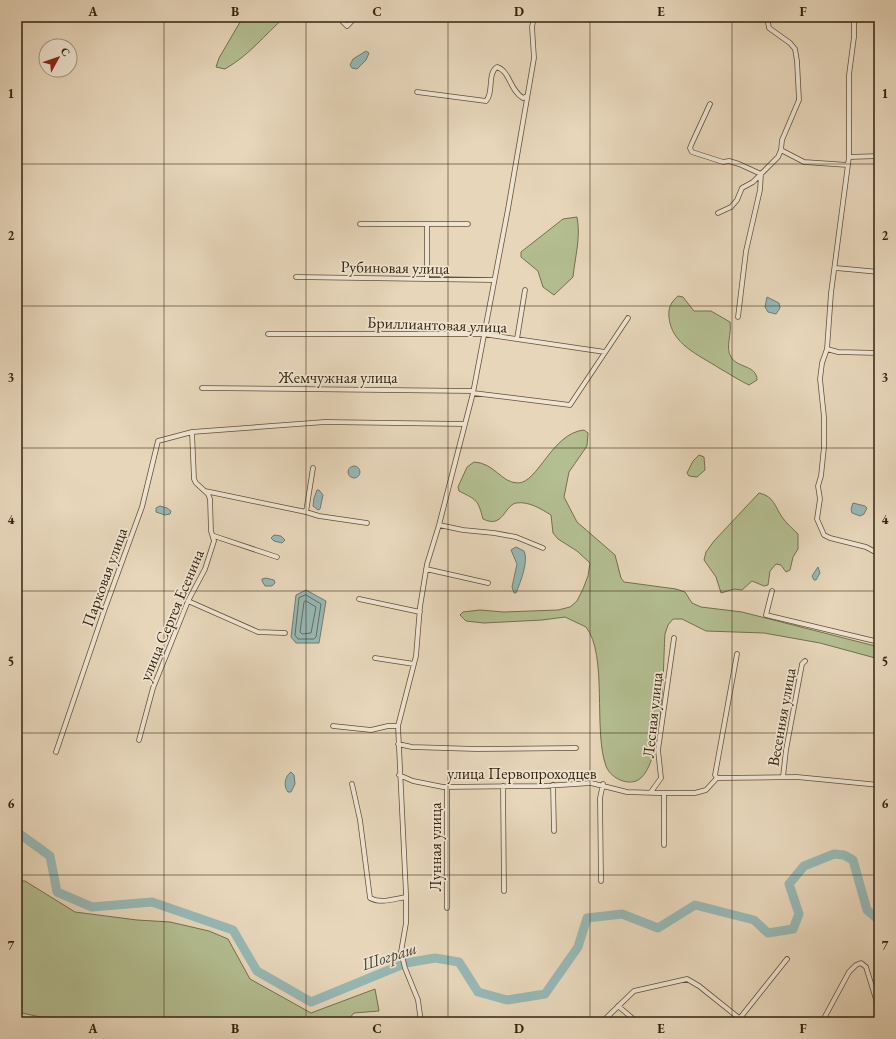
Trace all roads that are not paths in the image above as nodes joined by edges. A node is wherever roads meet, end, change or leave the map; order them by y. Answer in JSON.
{"nodes":[{"id":1,"x":356,"y":17,"type":"edge"},
{"id":2,"x":534,"y":17,"type":"edge"},
{"id":3,"x":767,"y":17,"type":"edge"},
{"id":4,"x":854,"y":17,"type":"edge"},
{"id":5,"x":339,"y":18,"type":"dead end"},
{"id":6,"x":417,"y":92,"type":"dead end"},
{"id":7,"x":527,"y":96,"type":"junction"},
{"id":8,"x":710,"y":104,"type":"dead end"},
{"id":9,"x":781,"y":150,"type":"junction"},
{"id":10,"x":879,"y":156,"type":"edge"},
{"id":11,"x":849,"y":157,"type":"junction"},
{"id":12,"x":848,"y":164,"type":"junction"},
{"id":13,"x":761,"y":174,"type":"junction"},
{"id":14,"x":718,"y":213,"type":"dead end"},
{"id":15,"x":360,"y":224,"type":"dead end"},
{"id":16,"x":468,"y":224,"type":"dead end"},
{"id":17,"x":427,"y":225,"type":"junction"},
{"id":18,"x":836,"y":268,"type":"junction"},
{"id":19,"x":879,"y":272,"type":"edge"},
{"id":20,"x":296,"y":277,"type":"dead end"},
{"id":21,"x":427,"y":279,"type":"junction"},
{"id":22,"x":494,"y":280,"type":"junction"},
{"id":23,"x":525,"y":290,"type":"dead end"},
{"id":24,"x":738,"y":317,"type":"dead end"},
{"id":25,"x":628,"y":318,"type":"dead end"},
{"id":26,"x":268,"y":334,"type":"dead end"},
{"id":27,"x":484,"y":334,"type":"junction"},
{"id":28,"x":517,"y":339,"type":"junction"},
{"id":29,"x":827,"y":349,"type":"junction"},
{"id":30,"x":605,"y":352,"type":"junction"},
{"id":31,"x":879,"y":353,"type":"edge"},
{"id":32,"x":202,"y":388,"type":"dead end"},
{"id":33,"x":473,"y":392,"type":"junction"},
{"id":34,"x":465,"y":424,"type":"junction"},
{"id":35,"x":192,"y":432,"type":"junction"},
{"id":36,"x":313,"y":468,"type":"dead end"},
{"id":37,"x":205,"y":491,"type":"junction"},
{"id":38,"x":306,"y":512,"type":"junction"},
{"id":39,"x":367,"y":523,"type":"dead end"},
{"id":40,"x":439,"y":524,"type":"junction"},
{"id":41,"x":214,"y":536,"type":"junction"},
{"id":42,"x":543,"y":548,"type":"dead end"},
{"id":43,"x":879,"y":554,"type":"edge"},
{"id":44,"x":277,"y":557,"type":"dead end"},
{"id":45,"x":426,"y":569,"type":"junction"},
{"id":46,"x":488,"y":583,"type":"dead end"},
{"id":47,"x":772,"y":591,"type":"dead end"},
{"id":48,"x":359,"y":599,"type":"dead end"},
{"id":49,"x":188,"y":601,"type":"junction"},
{"id":50,"x":420,"y":612,"type":"junction"},
{"id":51,"x":285,"y":633,"type":"dead end"},
{"id":52,"x":674,"y":638,"type":"dead end"},
{"id":53,"x":879,"y":642,"type":"edge"},
{"id":54,"x":737,"y":654,"type":"dead end"},
{"id":55,"x":375,"y":658,"type":"dead end"},
{"id":56,"x":805,"y":661,"type":"dead end"},
{"id":57,"x":414,"y":664,"type":"junction"},
{"id":58,"x":333,"y":726,"type":"dead end"},
{"id":59,"x":398,"y":726,"type":"junction"},
{"id":60,"x":139,"y":740,"type":"dead end"},
{"id":61,"x":398,"y":744,"type":"junction"},
{"id":62,"x":576,"y":748,"type":"dead end"},
{"id":63,"x":56,"y":752,"type":"dead end"},
{"id":64,"x":399,"y":775,"type":"junction"},
{"id":65,"x":783,"y":777,"type":"junction"},
{"id":66,"x":717,"y":778,"type":"junction"},
{"id":67,"x":352,"y":784,"type":"dead end"},
{"id":68,"x":603,"y":784,"type":"junction"},
{"id":69,"x":879,"y":785,"type":"edge"},
{"id":70,"x":447,"y":786,"type":"junction"},
{"id":71,"x":503,"y":786,"type":"junction"},
{"id":72,"x":553,"y":786,"type":"junction"},
{"id":73,"x":651,"y":792,"type":"junction"},
{"id":74,"x":664,"y":793,"type":"junction"},
{"id":75,"x":554,"y":831,"type":"dead end"},
{"id":76,"x":664,"y":845,"type":"dead end"},
{"id":77,"x":601,"y":881,"type":"dead end"},
{"id":78,"x":504,"y":891,"type":"dead end"},
{"id":79,"x":406,"y":897,"type":"junction"},
{"id":80,"x":447,"y":908,"type":"dead end"},
{"id":81,"x":787,"y":959,"type":"dead end"},
{"id":82,"x":618,"y":1006,"type":"junction"},
{"id":83,"x":879,"y":1009,"type":"edge"},
{"id":84,"x":740,"y":1018,"type":"junction"},
{"id":85,"x":421,"y":1022,"type":"edge"},
{"id":86,"x":602,"y":1022,"type":"edge"},
{"id":87,"x":637,"y":1022,"type":"edge"},
{"id":88,"x":744,"y":1022,"type":"edge"},
{"id":89,"x":822,"y":1022,"type":"edge"}],
"edges":[{"from":1,"to":5,"type":"street"},
{"from":2,"to":7,"type":"street"},
{"from":3,"to":9,"type":"street"},
{"from":4,"to":11,"type":"street"},
{"from":6,"to":7,"type":"street"},
{"from":7,"to":22,"type":"street"},
{"from":8,"to":13,"type":"street"},
{"from":9,"to":12,"type":"street"},
{"from":9,"to":13,"type":"street"},
{"from":10,"to":11,"type":"street"},
{"from":11,"to":12,"type":"street"},
{"from":12,"to":18,"type":"street"},
{"from":13,"to":14,"type":"street"},
{"from":13,"to":24,"type":"street"},
{"from":15,"to":17,"type":"street"},
{"from":16,"to":17,"type":"street"},
{"from":17,"to":21,"type":"street"},
{"from":18,"to":19,"type":"street"},
{"from":18,"to":29,"type":"street"},
{"from":20,"to":21,"type":"street","name":"Рубиновая улица"},
{"from":21,"to":22,"type":"street","name":"Рубиновая улица"},
{"from":22,"to":27,"type":"street"},
{"from":23,"to":28,"type":"street"},
{"from":25,"to":30,"type":"street","name":"Жемчужная улица"},
{"from":26,"to":27,"type":"street","name":"Бриллиантовая улица"},
{"from":27,"to":28,"type":"street","name":"Бриллиантовая улица"},
{"from":27,"to":33,"type":"street"},
{"from":28,"to":30,"type":"street","name":"Бриллиантовая улица"},
{"from":29,"to":31,"type":"street"},
{"from":29,"to":43,"type":"street"},
{"from":30,"to":33,"type":"street","name":"Жемчужная улица"},
{"from":32,"to":33,"type":"street","name":"Жемчужная улица"},
{"from":33,"to":34,"type":"street"},
{"from":34,"to":35,"type":"street","name":"Парковая улица"},
{"from":34,"to":40,"type":"street"},
{"from":35,"to":37,"type":"street","name":"улица Сергея Есенина"},
{"from":35,"to":63,"type":"street","name":"Парковая улица"},
{"from":36,"to":38,"type":"street"},
{"from":37,"to":38,"type":"street"},
{"from":37,"to":41,"type":"street","name":"улица Сергея Есенина"},
{"from":38,"to":39,"type":"street"},
{"from":40,"to":42,"type":"street"},
{"from":40,"to":45,"type":"street"},
{"from":41,"to":44,"type":"street"},
{"from":41,"to":49,"type":"street","name":"улица Сергея Есенина"},
{"from":45,"to":46,"type":"street"},
{"from":45,"to":50,"type":"street"},
{"from":47,"to":53,"type":"street"},
{"from":48,"to":50,"type":"street"},
{"from":49,"to":51,"type":"street"},
{"from":49,"to":60,"type":"street","name":"улица Сергея Есенина"},
{"from":50,"to":57,"type":"street"},
{"from":52,"to":73,"type":"street","name":"Лесная улица"},
{"from":54,"to":66,"type":"street"},
{"from":55,"to":57,"type":"street"},
{"from":56,"to":65,"type":"street","name":"Весенняя улица"},
{"from":57,"to":59,"type":"street"},
{"from":58,"to":59,"type":"street"},
{"from":59,"to":61,"type":"street"},
{"from":61,"to":62,"type":"street"},
{"from":61,"to":64,"type":"street"},
{"from":64,"to":70,"type":"street","name":"улица Первопроходцев"},
{"from":64,"to":79,"type":"street"},
{"from":65,"to":66,"type":"street"},
{"from":65,"to":69,"type":"street"},
{"from":66,"to":74,"type":"street","name":"улица Первопроходцев"},
{"from":67,"to":79,"type":"street"},
{"from":68,"to":72,"type":"street","name":"улица Первопроходцев"},
{"from":68,"to":73,"type":"street","name":"улица Первопроходцев"},
{"from":68,"to":77,"type":"street"},
{"from":70,"to":71,"type":"street","name":"улица Первопроходцев"},
{"from":70,"to":80,"type":"street","name":"Лунная улица"},
{"from":71,"to":72,"type":"street","name":"улица Первопроходцев"},
{"from":71,"to":78,"type":"street"},
{"from":72,"to":75,"type":"street"},
{"from":73,"to":74,"type":"street","name":"улица Первопроходцев"},
{"from":74,"to":76,"type":"street"},
{"from":79,"to":85,"type":"street"},
{"from":81,"to":84,"type":"street"},
{"from":82,"to":84,"type":"street"},
{"from":82,"to":86,"type":"street"},
{"from":82,"to":87,"type":"street"},
{"from":83,"to":89,"type":"street"},
{"from":84,"to":88,"type":"street"}]}
